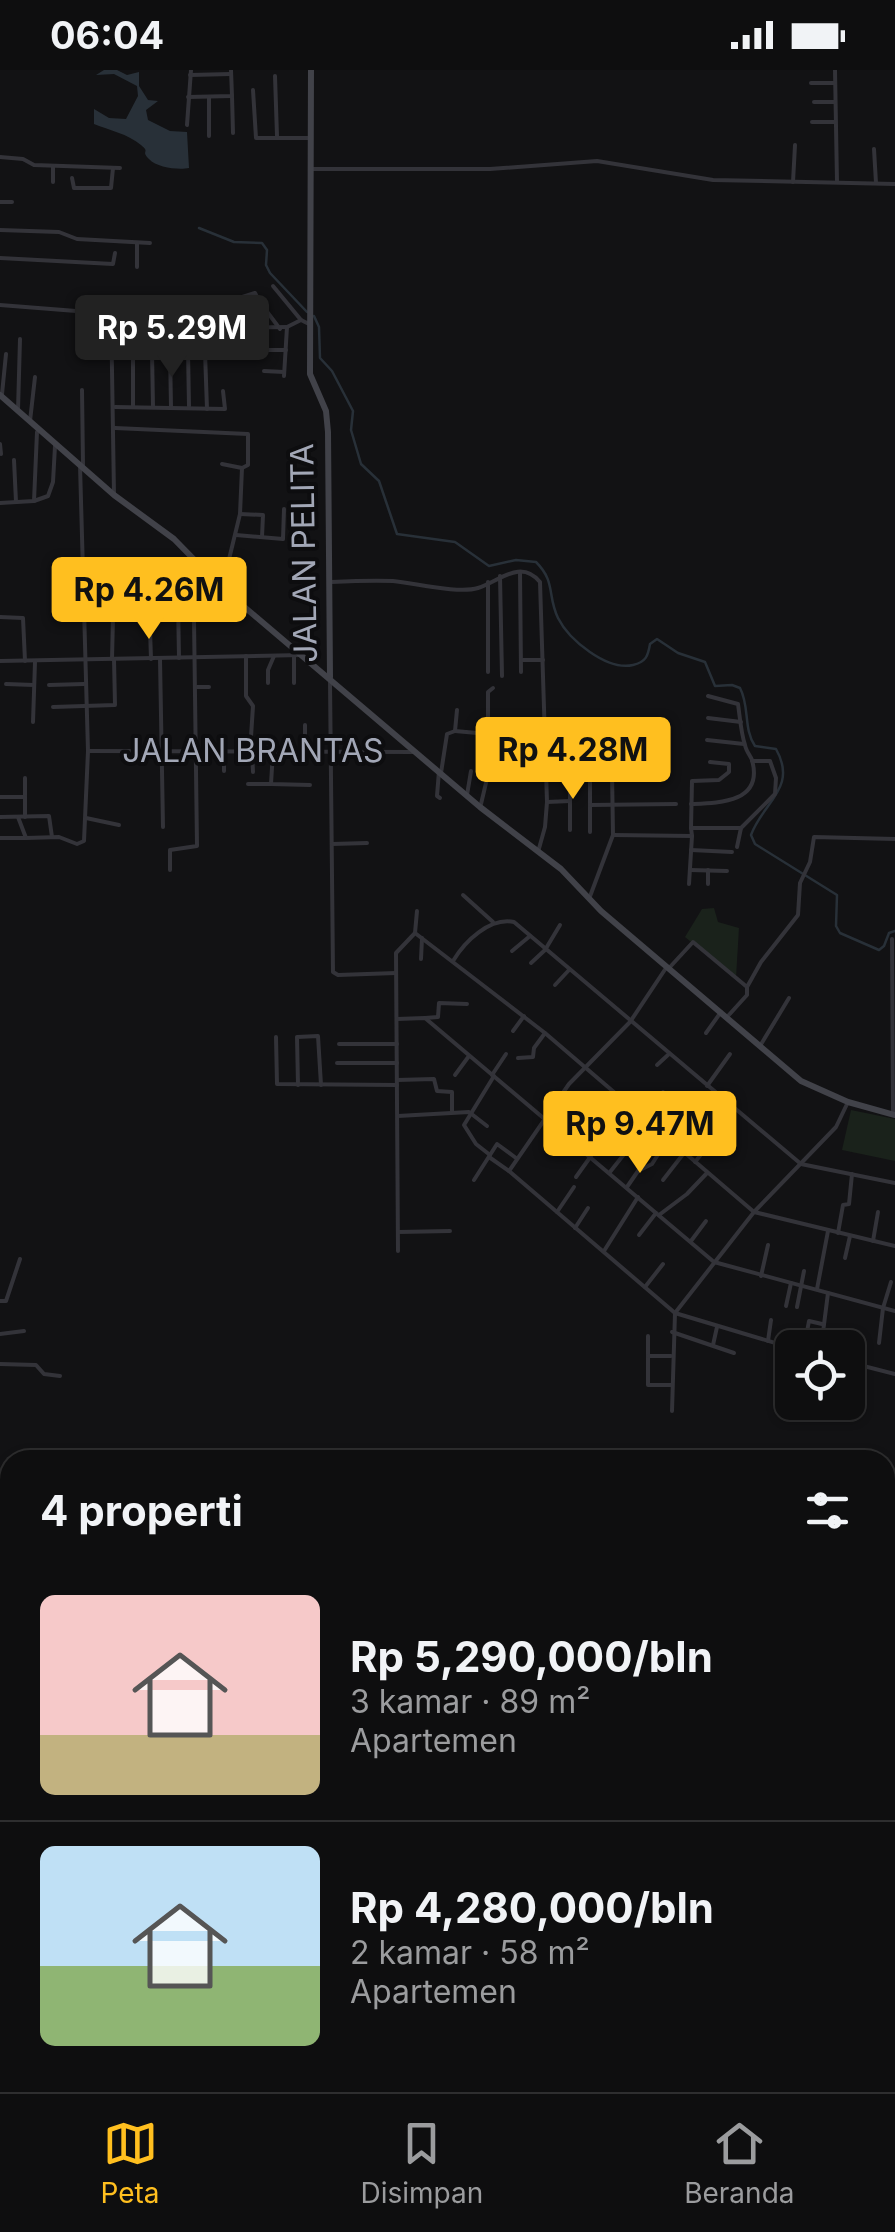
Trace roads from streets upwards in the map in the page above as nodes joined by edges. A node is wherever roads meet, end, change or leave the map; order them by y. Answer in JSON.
{"nodes":[{"id":1,"x":311,"y":70,"type":"edge"},
{"id":2,"x":835,"y":70,"type":"edge"},
{"id":3,"x":191,"y":72,"type":"edge"},
{"id":4,"x":231,"y":72,"type":"edge"},
{"id":5,"x":276,"y":76,"type":"dead end"},
{"id":6,"x":811,"y":83,"type":"dead end"},
{"id":7,"x":835,"y":83,"type":"junction"},
{"id":8,"x":253,"y":90,"type":"dead end"},
{"id":9,"x":232,"y":96,"type":"junction"},
{"id":10,"x":188,"y":97,"type":"junction"},
{"id":11,"x":210,"y":97,"type":"junction"},
{"id":12,"x":814,"y":102,"type":"dead end"},
{"id":13,"x":835,"y":102,"type":"junction"},
{"id":14,"x":812,"y":122,"type":"dead end"},
{"id":15,"x":835,"y":122,"type":"junction"},
{"id":16,"x":187,"y":124,"type":"dead end"},
{"id":17,"x":233,"y":132,"type":"dead end"},
{"id":18,"x":209,"y":136,"type":"dead end"},
{"id":19,"x":277,"y":138,"type":"junction"},
{"id":20,"x":312,"y":138,"type":"junction"},
{"id":21,"x":795,"y":144,"type":"dead end"},
{"id":22,"x":874,"y":150,"type":"dead end"},
{"id":23,"x":0,"y":157,"type":"edge"},
{"id":24,"x":54,"y":166,"type":"junction"},
{"id":25,"x":113,"y":168,"type":"junction"},
{"id":26,"x":120,"y":168,"type":"dead end"},
{"id":27,"x":312,"y":169,"type":"junction"},
{"id":28,"x":72,"y":178,"type":"dead end"},
{"id":29,"x":53,"y":182,"type":"dead end"},
{"id":30,"x":792,"y":182,"type":"junction"},
{"id":31,"x":836,"y":182,"type":"junction"},
{"id":32,"x":876,"y":183,"type":"junction"},
{"id":33,"x":895,"y":184,"type":"edge"},
{"id":34,"x":0,"y":202,"type":"edge"},
{"id":35,"x":12,"y":202,"type":"dead end"},
{"id":36,"x":0,"y":230,"type":"edge"},
{"id":37,"x":136,"y":243,"type":"junction"},
{"id":38,"x":150,"y":243,"type":"dead end"},
{"id":39,"x":115,"y":253,"type":"dead end"},
{"id":40,"x":0,"y":258,"type":"edge"},
{"id":41,"x":136,"y":266,"type":"dead end"},
{"id":42,"x":273,"y":286,"type":"dead end"},
{"id":43,"x":259,"y":301,"type":"junction"},
{"id":44,"x":0,"y":305,"type":"edge"},
{"id":45,"x":256,"y":314,"type":"dead end"},
{"id":46,"x":311,"y":318,"type":"junction"},
{"id":47,"x":300,"y":320,"type":"junction"},
{"id":48,"x":214,"y":328,"type":"dead end"},
{"id":49,"x":235,"y":328,"type":"junction"},
{"id":50,"x":284,"y":328,"type":"junction"},
{"id":51,"x":20,"y":340,"type":"dead end"},
{"id":52,"x":220,"y":350,"type":"dead end"},
{"id":53,"x":286,"y":350,"type":"junction"},
{"id":54,"x":188,"y":351,"type":"junction"},
{"id":55,"x":114,"y":352,"type":"junction"},
{"id":56,"x":132,"y":352,"type":"junction"},
{"id":57,"x":152,"y":352,"type":"junction"},
{"id":58,"x":170,"y":352,"type":"junction"},
{"id":59,"x":6,"y":354,"type":"dead end"},
{"id":60,"x":264,"y":371,"type":"dead end"},
{"id":61,"x":35,"y":377,"type":"dead end"},
{"id":62,"x":82,"y":390,"type":"dead end"},
{"id":63,"x":223,"y":391,"type":"dead end"},
{"id":64,"x":1,"y":396,"type":"edge"},
{"id":65,"x":115,"y":406,"type":"junction"},
{"id":66,"x":133,"y":406,"type":"junction"},
{"id":67,"x":152,"y":408,"type":"junction"},
{"id":68,"x":170,"y":408,"type":"junction"},
{"id":69,"x":189,"y":408,"type":"junction"},
{"id":70,"x":207,"y":409,"type":"junction"},
{"id":71,"x":18,"y":410,"type":"junction"},
{"id":72,"x":30,"y":421,"type":"junction"},
{"id":73,"x":38,"y":428,"type":"junction"},
{"id":74,"x":115,"y":428,"type":"junction"},
{"id":75,"x":55,"y":442,"type":"junction"},
{"id":76,"x":0,"y":444,"type":"edge"},
{"id":77,"x":0,"y":454,"type":"edge"},
{"id":78,"x":14,"y":460,"type":"dead end"},
{"id":79,"x":222,"y":464,"type":"dead end"},
{"id":80,"x":81,"y":466,"type":"junction"},
{"id":81,"x":242,"y":468,"type":"junction"},
{"id":82,"x":114,"y":495,"type":"junction"},
{"id":83,"x":16,"y":502,"type":"junction"},
{"id":84,"x":34,"y":502,"type":"junction"},
{"id":85,"x":0,"y":504,"type":"edge"},
{"id":86,"x":284,"y":510,"type":"dead end"},
{"id":87,"x":240,"y":514,"type":"junction"},
{"id":88,"x":236,"y":535,"type":"junction"},
{"id":89,"x":262,"y":538,"type":"junction"},
{"id":90,"x":111,"y":572,"type":"dead end"},
{"id":91,"x":520,"y":572,"type":"junction"},
{"id":92,"x":500,"y":576,"type":"junction"},
{"id":93,"x":330,"y":582,"type":"junction"},
{"id":94,"x":488,"y":582,"type":"junction"},
{"id":95,"x":222,"y":588,"type":"junction"},
{"id":96,"x":82,"y":594,"type":"junction"},
{"id":97,"x":149,"y":600,"type":"dead end"},
{"id":98,"x":178,"y":601,"type":"dead end"},
{"id":99,"x":116,"y":604,"type":"dead end"},
{"id":100,"x":83,"y":605,"type":"junction"},
{"id":101,"x":0,"y":617,"type":"edge"},
{"id":102,"x":113,"y":617,"type":"dead end"},
{"id":103,"x":194,"y":619,"type":"dead end"},
{"id":104,"x":246,"y":656,"type":"junction"},
{"id":105,"x":274,"y":656,"type":"junction"},
{"id":106,"x":298,"y":656,"type":"junction"},
{"id":107,"x":151,"y":658,"type":"junction"},
{"id":108,"x":160,"y":658,"type":"junction"},
{"id":109,"x":179,"y":658,"type":"junction"},
{"id":110,"x":197,"y":658,"type":"junction"},
{"id":111,"x":113,"y":659,"type":"junction"},
{"id":112,"x":84,"y":660,"type":"junction"},
{"id":113,"x":522,"y":660,"type":"junction"},
{"id":114,"x":543,"y":660,"type":"junction"},
{"id":115,"x":25,"y":661,"type":"junction"},
{"id":116,"x":34,"y":661,"type":"junction"},
{"id":117,"x":0,"y":662,"type":"edge"},
{"id":118,"x":488,"y":672,"type":"dead end"},
{"id":119,"x":522,"y":672,"type":"dead end"},
{"id":120,"x":502,"y":676,"type":"dead end"},
{"id":121,"x":330,"y":678,"type":"junction"},
{"id":122,"x":294,"y":683,"type":"dead end"},
{"id":123,"x":6,"y":684,"type":"dead end"},
{"id":124,"x":84,"y":684,"type":"junction"},
{"id":125,"x":268,"y":684,"type":"dead end"},
{"id":126,"x":34,"y":685,"type":"junction"},
{"id":127,"x":50,"y":685,"type":"dead end"},
{"id":128,"x":209,"y":686,"type":"dead end"},
{"id":129,"x":197,"y":687,"type":"junction"},
{"id":130,"x":493,"y":688,"type":"dead end"},
{"id":131,"x":708,"y":696,"type":"dead end"},
{"id":132,"x":86,"y":706,"type":"junction"},
{"id":133,"x":52,"y":707,"type":"dead end"},
{"id":134,"x":457,"y":710,"type":"dead end"},
{"id":135,"x":708,"y":718,"type":"dead end"},
{"id":136,"x":33,"y":722,"type":"dead end"},
{"id":137,"x":741,"y":722,"type":"junction"},
{"id":138,"x":305,"y":725,"type":"dead end"},
{"id":139,"x":455,"y":731,"type":"junction"},
{"id":140,"x":488,"y":736,"type":"junction"},
{"id":141,"x":544,"y":739,"type":"junction"},
{"id":142,"x":707,"y":740,"type":"dead end"},
{"id":143,"x":744,"y":744,"type":"junction"},
{"id":144,"x":88,"y":751,"type":"junction"},
{"id":145,"x":162,"y":751,"type":"junction"},
{"id":146,"x":224,"y":751,"type":"junction"},
{"id":147,"x":273,"y":751,"type":"junction"},
{"id":148,"x":197,"y":752,"type":"junction"},
{"id":149,"x":251,"y":752,"type":"junction"},
{"id":150,"x":304,"y":752,"type":"junction"},
{"id":151,"x":332,"y":752,"type":"junction"},
{"id":152,"x":416,"y":752,"type":"junction"},
{"id":153,"x":752,"y":761,"type":"junction"},
{"id":154,"x":710,"y":762,"type":"dead end"},
{"id":155,"x":490,"y":766,"type":"dead end"},
{"id":156,"x":471,"y":771,"type":"dead end"},
{"id":157,"x":590,"y":771,"type":"dead end"},
{"id":158,"x":612,"y":771,"type":"dead end"},
{"id":159,"x":224,"y":772,"type":"dead end"},
{"id":160,"x":253,"y":772,"type":"dead end"},
{"id":161,"x":440,"y":772,"type":"junction"},
{"id":162,"x":570,"y":773,"type":"dead end"},
{"id":163,"x":25,"y":778,"type":"dead end"},
{"id":164,"x":248,"y":784,"type":"dead end"},
{"id":165,"x":271,"y":784,"type":"junction"},
{"id":166,"x":310,"y":785,"type":"dead end"},
{"id":167,"x":467,"y":795,"type":"junction"},
{"id":168,"x":0,"y":797,"type":"edge"},
{"id":169,"x":25,"y":798,"type":"junction"},
{"id":170,"x":440,"y":798,"type":"dead end"},
{"id":171,"x":570,"y":801,"type":"junction"},
{"id":172,"x":547,"y":802,"type":"junction"},
{"id":173,"x":613,"y":804,"type":"junction"},
{"id":174,"x":676,"y":804,"type":"dead end"},
{"id":175,"x":691,"y":804,"type":"junction"},
{"id":176,"x":590,"y":805,"type":"junction"},
{"id":177,"x":480,"y":807,"type":"junction"},
{"id":178,"x":0,"y":817,"type":"edge"},
{"id":179,"x":18,"y":817,"type":"junction"},
{"id":180,"x":25,"y":817,"type":"junction"},
{"id":181,"x":86,"y":818,"type":"junction"},
{"id":182,"x":119,"y":825,"type":"dead end"},
{"id":183,"x":163,"y":827,"type":"dead end"},
{"id":184,"x":692,"y":828,"type":"junction"},
{"id":185,"x":741,"y":828,"type":"junction"},
{"id":186,"x":570,"y":830,"type":"dead end"},
{"id":187,"x":590,"y":832,"type":"dead end"},
{"id":188,"x":612,"y":836,"type":"junction"},
{"id":189,"x":692,"y":836,"type":"junction"},
{"id":190,"x":52,"y":837,"type":"junction"},
{"id":191,"x":0,"y":838,"type":"edge"},
{"id":192,"x":26,"y":838,"type":"junction"},
{"id":193,"x":895,"y":839,"type":"edge"},
{"id":194,"x":367,"y":843,"type":"dead end"},
{"id":195,"x":332,"y":844,"type":"junction"},
{"id":196,"x":738,"y":847,"type":"dead end"},
{"id":197,"x":691,"y":850,"type":"junction"},
{"id":198,"x":538,"y":852,"type":"junction"},
{"id":199,"x":732,"y":852,"type":"dead end"},
{"id":200,"x":170,"y":870,"type":"dead end"},
{"id":201,"x":690,"y":870,"type":"junction"},
{"id":202,"x":708,"y":870,"type":"junction"},
{"id":203,"x":727,"y":871,"type":"dead end"},
{"id":204,"x":690,"y":884,"type":"dead end"},
{"id":205,"x":708,"y":884,"type":"dead end"},
{"id":206,"x":463,"y":895,"type":"dead end"},
{"id":207,"x":595,"y":905,"type":"junction"},
{"id":208,"x":417,"y":911,"type":"dead end"},
{"id":209,"x":493,"y":922,"type":"junction"},
{"id":210,"x":560,"y":925,"type":"dead end"},
{"id":211,"x":414,"y":932,"type":"junction"},
{"id":212,"x":530,"y":936,"type":"junction"},
{"id":213,"x":422,"y":938,"type":"junction"},
{"id":214,"x":892,"y":939,"type":"dead end"},
{"id":215,"x":546,"y":950,"type":"junction"},
{"id":216,"x":512,"y":951,"type":"dead end"},
{"id":217,"x":421,"y":959,"type":"dead end"},
{"id":218,"x":453,"y":961,"type":"junction"},
{"id":219,"x":530,"y":963,"type":"dead end"},
{"id":220,"x":668,"y":966,"type":"junction"},
{"id":221,"x":569,"y":970,"type":"junction"},
{"id":222,"x":396,"y":974,"type":"junction"},
{"id":223,"x":555,"y":984,"type":"dead end"},
{"id":224,"x":747,"y":987,"type":"junction"},
{"id":225,"x":510,"y":991,"type":"dead end"},
{"id":226,"x":790,"y":998,"type":"dead end"},
{"id":227,"x":502,"y":1000,"type":"junction"},
{"id":228,"x":467,"y":1004,"type":"dead end"},
{"id":229,"x":724,"y":1015,"type":"junction"},
{"id":230,"x":524,"y":1016,"type":"junction"},
{"id":231,"x":425,"y":1018,"type":"junction"},
{"id":232,"x":397,"y":1019,"type":"junction"},
{"id":233,"x":630,"y":1022,"type":"junction"},
{"id":234,"x":514,"y":1032,"type":"dead end"},
{"id":235,"x":706,"y":1033,"type":"dead end"},
{"id":236,"x":545,"y":1034,"type":"junction"},
{"id":237,"x":276,"y":1036,"type":"dead end"},
{"id":238,"x":339,"y":1044,"type":"dead end"},
{"id":239,"x":397,"y":1044,"type":"junction"},
{"id":240,"x":760,"y":1046,"type":"junction"},
{"id":241,"x":506,"y":1054,"type":"dead end"},
{"id":242,"x":669,"y":1054,"type":"junction"},
{"id":243,"x":730,"y":1054,"type":"dead end"},
{"id":244,"x":470,"y":1056,"type":"junction"},
{"id":245,"x":518,"y":1058,"type":"dead end"},
{"id":246,"x":337,"y":1062,"type":"dead end"},
{"id":247,"x":397,"y":1063,"type":"junction"},
{"id":248,"x":657,"y":1065,"type":"dead end"},
{"id":249,"x":583,"y":1066,"type":"junction"},
{"id":250,"x":456,"y":1074,"type":"dead end"},
{"id":251,"x":493,"y":1076,"type":"junction"},
{"id":252,"x":397,"y":1082,"type":"junction"},
{"id":253,"x":298,"y":1084,"type":"junction"},
{"id":254,"x":321,"y":1085,"type":"junction"},
{"id":255,"x":706,"y":1086,"type":"junction"},
{"id":256,"x":663,"y":1092,"type":"dead end"},
{"id":257,"x":848,"y":1102,"type":"junction"},
{"id":258,"x":452,"y":1112,"type":"junction"},
{"id":259,"x":469,"y":1112,"type":"junction"},
{"id":260,"x":894,"y":1114,"type":"edge"},
{"id":261,"x":398,"y":1116,"type":"junction"},
{"id":262,"x":641,"y":1116,"type":"junction"},
{"id":263,"x":543,"y":1117,"type":"junction"},
{"id":264,"x":487,"y":1126,"type":"dead end"},
{"id":265,"x":668,"y":1139,"type":"junction"},
{"id":266,"x":629,"y":1148,"type":"dead end"},
{"id":267,"x":702,"y":1152,"type":"dead end"},
{"id":268,"x":684,"y":1153,"type":"junction"},
{"id":269,"x":489,"y":1156,"type":"junction"},
{"id":270,"x":590,"y":1156,"type":"junction"},
{"id":271,"x":516,"y":1158,"type":"junction"},
{"id":272,"x":695,"y":1162,"type":"junction"},
{"id":273,"x":801,"y":1164,"type":"junction"},
{"id":274,"x":509,"y":1171,"type":"junction"},
{"id":275,"x":707,"y":1172,"type":"junction"},
{"id":276,"x":609,"y":1173,"type":"junction"},
{"id":277,"x":852,"y":1174,"type":"junction"},
{"id":278,"x":576,"y":1177,"type":"dead end"},
{"id":279,"x":474,"y":1180,"type":"dead end"},
{"id":280,"x":663,"y":1180,"type":"dead end"},
{"id":281,"x":895,"y":1183,"type":"edge"},
{"id":282,"x":574,"y":1187,"type":"dead end"},
{"id":283,"x":626,"y":1187,"type":"junction"},
{"id":284,"x":638,"y":1197,"type":"junction"},
{"id":285,"x":588,"y":1208,"type":"dead end"},
{"id":286,"x":557,"y":1212,"type":"junction"},
{"id":287,"x":754,"y":1212,"type":"junction"},
{"id":288,"x":878,"y":1212,"type":"dead end"},
{"id":289,"x":657,"y":1214,"type":"junction"},
{"id":290,"x":706,"y":1220,"type":"dead end"},
{"id":291,"x":575,"y":1228,"type":"junction"},
{"id":292,"x":450,"y":1231,"type":"dead end"},
{"id":293,"x":828,"y":1231,"type":"junction"},
{"id":294,"x":398,"y":1232,"type":"junction"},
{"id":295,"x":838,"y":1234,"type":"junction"},
{"id":296,"x":640,"y":1236,"type":"dead end"},
{"id":297,"x":850,"y":1236,"type":"junction"},
{"id":298,"x":873,"y":1241,"type":"junction"},
{"id":299,"x":690,"y":1242,"type":"junction"},
{"id":300,"x":768,"y":1245,"type":"dead end"},
{"id":301,"x":895,"y":1246,"type":"edge"},
{"id":302,"x":398,"y":1251,"type":"dead end"},
{"id":303,"x":604,"y":1251,"type":"junction"},
{"id":304,"x":846,"y":1258,"type":"dead end"},
{"id":305,"x":20,"y":1259,"type":"dead end"},
{"id":306,"x":714,"y":1262,"type":"junction"},
{"id":307,"x":664,"y":1264,"type":"dead end"},
{"id":308,"x":804,"y":1271,"type":"dead end"},
{"id":309,"x":761,"y":1276,"type":"junction"},
{"id":310,"x":891,"y":1282,"type":"dead end"},
{"id":311,"x":791,"y":1283,"type":"junction"},
{"id":312,"x":802,"y":1286,"type":"junction"},
{"id":313,"x":646,"y":1287,"type":"junction"},
{"id":314,"x":817,"y":1290,"type":"junction"},
{"id":315,"x":828,"y":1293,"type":"junction"},
{"id":316,"x":0,"y":1301,"type":"edge"},
{"id":317,"x":786,"y":1306,"type":"dead end"},
{"id":318,"x":798,"y":1307,"type":"dead end"},
{"id":319,"x":884,"y":1308,"type":"junction"},
{"id":320,"x":895,"y":1311,"type":"edge"},
{"id":321,"x":675,"y":1313,"type":"junction"},
{"id":322,"x":771,"y":1320,"type":"dead end"},
{"id":323,"x":822,"y":1324,"type":"junction"},
{"id":324,"x":717,"y":1327,"type":"junction"},
{"id":325,"x":807,"y":1330,"type":"edge"},
{"id":326,"x":822,"y":1330,"type":"edge"},
{"id":327,"x":24,"y":1331,"type":"dead end"},
{"id":328,"x":672,"y":1332,"type":"junction"},
{"id":329,"x":0,"y":1334,"type":"edge"},
{"id":330,"x":648,"y":1336,"type":"dead end"},
{"id":331,"x":768,"y":1341,"type":"junction"},
{"id":332,"x":775,"y":1343,"type":"edge"},
{"id":333,"x":879,"y":1343,"type":"dead end"},
{"id":334,"x":713,"y":1345,"type":"junction"},
{"id":335,"x":734,"y":1353,"type":"dead end"},
{"id":336,"x":648,"y":1356,"type":"junction"},
{"id":337,"x":671,"y":1356,"type":"junction"},
{"id":338,"x":0,"y":1364,"type":"edge"},
{"id":339,"x":865,"y":1366,"type":"edge"},
{"id":340,"x":895,"y":1374,"type":"edge"},
{"id":341,"x":60,"y":1376,"type":"dead end"},
{"id":342,"x":672,"y":1385,"type":"junction"},
{"id":343,"x":672,"y":1411,"type":"dead end"},
{"id":344,"x":4,"y":2092,"type":"edge"},
{"id":345,"x":16,"y":2092,"type":"edge"}],
"edges":[{"from":1,"to":20,"type":"street","name":"JALAN PELITA"},
{"from":2,"to":7,"type":"street"},
{"from":3,"to":4,"type":"street"},
{"from":3,"to":10,"type":"street"},
{"from":4,"to":9,"type":"street"},
{"from":5,"to":19,"type":"street"},
{"from":6,"to":7,"type":"street"},
{"from":7,"to":13,"type":"street"},
{"from":8,"to":19,"type":"street"},
{"from":9,"to":11,"type":"street"},
{"from":9,"to":17,"type":"street"},
{"from":10,"to":11,"type":"street"},
{"from":10,"to":16,"type":"street"},
{"from":11,"to":18,"type":"street"},
{"from":12,"to":13,"type":"street"},
{"from":13,"to":15,"type":"street"},
{"from":14,"to":15,"type":"street"},
{"from":15,"to":31,"type":"street"},
{"from":19,"to":20,"type":"street"},
{"from":20,"to":27,"type":"street","name":"JALAN PELITA"},
{"from":21,"to":30,"type":"street"},
{"from":22,"to":32,"type":"street"},
{"from":23,"to":24,"type":"street"},
{"from":24,"to":25,"type":"street"},
{"from":24,"to":29,"type":"street"},
{"from":25,"to":26,"type":"street"},
{"from":25,"to":28,"type":"street"},
{"from":27,"to":30,"type":"street"},
{"from":27,"to":46,"type":"street","name":"JALAN PELITA"},
{"from":30,"to":31,"type":"street"},
{"from":31,"to":32,"type":"street"},
{"from":32,"to":33,"type":"street"},
{"from":34,"to":35,"type":"street"},
{"from":36,"to":37,"type":"street"},
{"from":37,"to":38,"type":"street"},
{"from":37,"to":41,"type":"street"},
{"from":39,"to":40,"type":"street"},
{"from":42,"to":47,"type":"street"},
{"from":43,"to":45,"type":"street"},
{"from":43,"to":49,"type":"street"},
{"from":43,"to":50,"type":"street"},
{"from":44,"to":55,"type":"street"},
{"from":46,"to":47,"type":"street"},
{"from":46,"to":93,"type":"street","name":"JALAN PELITA"},
{"from":47,"to":50,"type":"street"},
{"from":48,"to":49,"type":"street"},
{"from":49,"to":50,"type":"street"},
{"from":50,"to":53,"type":"street"},
{"from":51,"to":71,"type":"street"},
{"from":52,"to":53,"type":"street"},
{"from":53,"to":60,"type":"street"},
{"from":54,"to":58,"type":"street"},
{"from":54,"to":69,"type":"street"},
{"from":54,"to":70,"type":"street"},
{"from":55,"to":56,"type":"street"},
{"from":55,"to":65,"type":"street"},
{"from":56,"to":57,"type":"street"},
{"from":56,"to":66,"type":"street"},
{"from":57,"to":58,"type":"street"},
{"from":57,"to":67,"type":"street"},
{"from":58,"to":68,"type":"street"},
{"from":59,"to":64,"type":"street"},
{"from":61,"to":72,"type":"street"},
{"from":62,"to":80,"type":"street"},
{"from":63,"to":70,"type":"street"},
{"from":64,"to":71,"type":"street"},
{"from":65,"to":66,"type":"street"},
{"from":65,"to":74,"type":"street"},
{"from":66,"to":67,"type":"street"},
{"from":67,"to":68,"type":"street"},
{"from":68,"to":69,"type":"street"},
{"from":69,"to":70,"type":"street"},
{"from":71,"to":72,"type":"street"},
{"from":72,"to":73,"type":"street"},
{"from":73,"to":75,"type":"street"},
{"from":73,"to":84,"type":"street"},
{"from":74,"to":81,"type":"street"},
{"from":74,"to":82,"type":"street"},
{"from":75,"to":80,"type":"street"},
{"from":75,"to":84,"type":"street"},
{"from":76,"to":77,"type":"street"},
{"from":78,"to":83,"type":"street"},
{"from":79,"to":81,"type":"street"},
{"from":80,"to":82,"type":"street"},
{"from":80,"to":96,"type":"street"},
{"from":81,"to":87,"type":"street"},
{"from":82,"to":95,"type":"street"},
{"from":83,"to":84,"type":"street"},
{"from":83,"to":85,"type":"street"},
{"from":86,"to":89,"type":"street"},
{"from":87,"to":88,"type":"street"},
{"from":87,"to":89,"type":"street"},
{"from":88,"to":89,"type":"street"},
{"from":88,"to":95,"type":"street"},
{"from":90,"to":96,"type":"street"},
{"from":91,"to":92,"type":"street"},
{"from":91,"to":113,"type":"street"},
{"from":91,"to":114,"type":"street"},
{"from":92,"to":94,"type":"street"},
{"from":92,"to":120,"type":"street"},
{"from":93,"to":94,"type":"street"},
{"from":93,"to":121,"type":"street","name":"JALAN PELITA"},
{"from":94,"to":118,"type":"street"},
{"from":95,"to":106,"type":"street"},
{"from":96,"to":100,"type":"street"},
{"from":97,"to":107,"type":"street"},
{"from":98,"to":109,"type":"street"},
{"from":99,"to":100,"type":"street"},
{"from":100,"to":112,"type":"street"},
{"from":101,"to":115,"type":"street"},
{"from":102,"to":111,"type":"street"},
{"from":103,"to":110,"type":"street"},
{"from":104,"to":105,"type":"street"},
{"from":104,"to":110,"type":"street"},
{"from":104,"to":149,"type":"street"},
{"from":105,"to":106,"type":"street"},
{"from":105,"to":125,"type":"street"},
{"from":106,"to":121,"type":"street"},
{"from":106,"to":122,"type":"street"},
{"from":107,"to":108,"type":"street"},
{"from":107,"to":111,"type":"street"},
{"from":108,"to":109,"type":"street"},
{"from":108,"to":145,"type":"street"},
{"from":109,"to":110,"type":"street"},
{"from":110,"to":129,"type":"street"},
{"from":111,"to":112,"type":"street"},
{"from":111,"to":132,"type":"street"},
{"from":112,"to":116,"type":"street"},
{"from":112,"to":124,"type":"street"},
{"from":113,"to":114,"type":"street"},
{"from":113,"to":119,"type":"street"},
{"from":114,"to":141,"type":"street"},
{"from":115,"to":116,"type":"street"},
{"from":115,"to":117,"type":"street"},
{"from":116,"to":126,"type":"street"},
{"from":121,"to":151,"type":"street"},
{"from":121,"to":152,"type":"street"},
{"from":123,"to":126,"type":"street"},
{"from":124,"to":127,"type":"street"},
{"from":124,"to":132,"type":"street"},
{"from":126,"to":136,"type":"street"},
{"from":128,"to":129,"type":"street"},
{"from":129,"to":148,"type":"street"},
{"from":130,"to":140,"type":"street"},
{"from":131,"to":137,"type":"street"},
{"from":132,"to":133,"type":"street"},
{"from":132,"to":144,"type":"street"},
{"from":134,"to":139,"type":"street"},
{"from":135,"to":137,"type":"street"},
{"from":137,"to":143,"type":"street"},
{"from":138,"to":150,"type":"street"},
{"from":139,"to":140,"type":"street"},
{"from":139,"to":161,"type":"street"},
{"from":140,"to":141,"type":"street"},
{"from":141,"to":172,"type":"street"},
{"from":142,"to":143,"type":"street"},
{"from":143,"to":153,"type":"street"},
{"from":144,"to":145,"type":"street","name":"JALAN BRANTAS"},
{"from":144,"to":181,"type":"street"},
{"from":145,"to":148,"type":"street","name":"JALAN BRANTAS"},
{"from":145,"to":183,"type":"street"},
{"from":146,"to":148,"type":"street","name":"JALAN BRANTAS"},
{"from":146,"to":149,"type":"street","name":"JALAN BRANTAS"},
{"from":146,"to":159,"type":"street"},
{"from":147,"to":149,"type":"street","name":"JALAN BRANTAS"},
{"from":147,"to":150,"type":"street","name":"JALAN BRANTAS"},
{"from":147,"to":165,"type":"street"},
{"from":148,"to":200,"type":"street"},
{"from":149,"to":160,"type":"street"},
{"from":150,"to":151,"type":"street","name":"JALAN BRANTAS"},
{"from":151,"to":152,"type":"street","name":"JALAN BRANTAS"},
{"from":151,"to":195,"type":"street"},
{"from":152,"to":161,"type":"street"},
{"from":153,"to":175,"type":"street"},
{"from":153,"to":185,"type":"street"},
{"from":154,"to":175,"type":"street"},
{"from":155,"to":177,"type":"street"},
{"from":156,"to":167,"type":"street"},
{"from":157,"to":176,"type":"street"},
{"from":158,"to":173,"type":"street"},
{"from":161,"to":167,"type":"street"},
{"from":161,"to":170,"type":"street"},
{"from":162,"to":171,"type":"street"},
{"from":163,"to":169,"type":"street"},
{"from":164,"to":165,"type":"street"},
{"from":165,"to":166,"type":"street"},
{"from":167,"to":177,"type":"street"},
{"from":168,"to":169,"type":"street"},
{"from":169,"to":180,"type":"street"},
{"from":171,"to":172,"type":"street"},
{"from":171,"to":186,"type":"street"},
{"from":172,"to":198,"type":"street"},
{"from":173,"to":174,"type":"street"},
{"from":173,"to":176,"type":"street"},
{"from":173,"to":188,"type":"street"},
{"from":175,"to":184,"type":"street"},
{"from":176,"to":187,"type":"street"},
{"from":177,"to":198,"type":"street"},
{"from":178,"to":179,"type":"street"},
{"from":179,"to":180,"type":"street"},
{"from":179,"to":192,"type":"street"},
{"from":180,"to":190,"type":"street"},
{"from":181,"to":182,"type":"street"},
{"from":181,"to":190,"type":"street"},
{"from":184,"to":185,"type":"street"},
{"from":184,"to":189,"type":"street"},
{"from":185,"to":196,"type":"street"},
{"from":188,"to":189,"type":"street"},
{"from":188,"to":207,"type":"street"},
{"from":189,"to":197,"type":"street"},
{"from":190,"to":192,"type":"street"},
{"from":191,"to":192,"type":"street"},
{"from":193,"to":224,"type":"street"},
{"from":194,"to":195,"type":"street"},
{"from":195,"to":222,"type":"street"},
{"from":197,"to":199,"type":"street"},
{"from":197,"to":201,"type":"street"},
{"from":198,"to":207,"type":"street"},
{"from":201,"to":202,"type":"street"},
{"from":201,"to":204,"type":"street"},
{"from":202,"to":203,"type":"street"},
{"from":202,"to":205,"type":"street"},
{"from":206,"to":209,"type":"street"},
{"from":207,"to":220,"type":"street"},
{"from":208,"to":211,"type":"street"},
{"from":209,"to":212,"type":"street"},
{"from":209,"to":218,"type":"street"},
{"from":210,"to":215,"type":"street"},
{"from":211,"to":213,"type":"street"},
{"from":211,"to":222,"type":"street"},
{"from":212,"to":215,"type":"street"},
{"from":212,"to":216,"type":"street"},
{"from":213,"to":217,"type":"street"},
{"from":213,"to":218,"type":"street"},
{"from":214,"to":260,"type":"street"},
{"from":215,"to":219,"type":"street"},
{"from":215,"to":221,"type":"street"},
{"from":218,"to":227,"type":"street"},
{"from":220,"to":224,"type":"street"},
{"from":220,"to":229,"type":"street"},
{"from":220,"to":233,"type":"street"},
{"from":221,"to":223,"type":"street"},
{"from":221,"to":233,"type":"street"},
{"from":222,"to":232,"type":"street"},
{"from":224,"to":229,"type":"street"},
{"from":225,"to":227,"type":"street"},
{"from":226,"to":240,"type":"street"},
{"from":227,"to":230,"type":"street"},
{"from":228,"to":231,"type":"street"},
{"from":229,"to":235,"type":"street"},
{"from":229,"to":240,"type":"street"},
{"from":230,"to":234,"type":"street"},
{"from":230,"to":236,"type":"street"},
{"from":231,"to":232,"type":"street"},
{"from":231,"to":244,"type":"street"},
{"from":232,"to":239,"type":"street"},
{"from":233,"to":242,"type":"street"},
{"from":233,"to":249,"type":"street"},
{"from":236,"to":245,"type":"street"},
{"from":236,"to":249,"type":"street"},
{"from":237,"to":253,"type":"street"},
{"from":238,"to":239,"type":"street"},
{"from":239,"to":247,"type":"street"},
{"from":240,"to":257,"type":"street"},
{"from":241,"to":251,"type":"street"},
{"from":242,"to":248,"type":"street"},
{"from":242,"to":255,"type":"street"},
{"from":243,"to":255,"type":"street"},
{"from":244,"to":250,"type":"street"},
{"from":244,"to":251,"type":"street"},
{"from":246,"to":247,"type":"street"},
{"from":247,"to":252,"type":"street"},
{"from":249,"to":262,"type":"street"},
{"from":249,"to":263,"type":"street"},
{"from":251,"to":259,"type":"street"},
{"from":251,"to":263,"type":"street"},
{"from":252,"to":254,"type":"street"},
{"from":252,"to":258,"type":"street"},
{"from":252,"to":261,"type":"street"},
{"from":253,"to":254,"type":"street"},
{"from":253,"to":254,"type":"street"},
{"from":255,"to":273,"type":"street"},
{"from":256,"to":262,"type":"street"},
{"from":257,"to":260,"type":"street"},
{"from":257,"to":273,"type":"street"},
{"from":258,"to":259,"type":"street"},
{"from":258,"to":261,"type":"street"},
{"from":259,"to":264,"type":"street"},
{"from":259,"to":269,"type":"street"},
{"from":261,"to":294,"type":"street"},
{"from":262,"to":265,"type":"street"},
{"from":263,"to":270,"type":"street"},
{"from":263,"to":271,"type":"street"},
{"from":265,"to":268,"type":"street"},
{"from":265,"to":283,"type":"street"},
{"from":266,"to":276,"type":"street"},
{"from":267,"to":272,"type":"street"},
{"from":268,"to":272,"type":"street"},
{"from":268,"to":280,"type":"street"},
{"from":269,"to":271,"type":"street"},
{"from":269,"to":274,"type":"street"},
{"from":269,"to":279,"type":"street"},
{"from":270,"to":276,"type":"street"},
{"from":270,"to":278,"type":"street"},
{"from":271,"to":274,"type":"street"},
{"from":272,"to":275,"type":"street"},
{"from":273,"to":277,"type":"street"},
{"from":273,"to":287,"type":"street"},
{"from":274,"to":286,"type":"street"},
{"from":275,"to":287,"type":"street"},
{"from":275,"to":289,"type":"street"},
{"from":276,"to":283,"type":"street"},
{"from":277,"to":281,"type":"street"},
{"from":277,"to":295,"type":"street"},
{"from":282,"to":286,"type":"street"},
{"from":283,"to":284,"type":"street"},
{"from":284,"to":289,"type":"street"},
{"from":284,"to":303,"type":"street"},
{"from":285,"to":291,"type":"street"},
{"from":286,"to":291,"type":"street"},
{"from":287,"to":293,"type":"street"},
{"from":287,"to":306,"type":"street"},
{"from":288,"to":298,"type":"street"},
{"from":289,"to":296,"type":"street"},
{"from":289,"to":299,"type":"street"},
{"from":290,"to":299,"type":"street"},
{"from":291,"to":303,"type":"street"},
{"from":292,"to":294,"type":"street"},
{"from":293,"to":295,"type":"street"},
{"from":293,"to":314,"type":"street"},
{"from":294,"to":302,"type":"street"},
{"from":295,"to":297,"type":"street"},
{"from":297,"to":298,"type":"street"},
{"from":297,"to":304,"type":"street"},
{"from":298,"to":301,"type":"street"},
{"from":299,"to":306,"type":"street"},
{"from":300,"to":309,"type":"street"},
{"from":303,"to":313,"type":"street"},
{"from":305,"to":316,"type":"street"},
{"from":306,"to":309,"type":"street"},
{"from":306,"to":321,"type":"street"},
{"from":307,"to":313,"type":"street"},
{"from":308,"to":312,"type":"street"},
{"from":309,"to":311,"type":"street"},
{"from":310,"to":319,"type":"street"},
{"from":311,"to":312,"type":"street"},
{"from":311,"to":317,"type":"street"},
{"from":312,"to":314,"type":"street"},
{"from":312,"to":318,"type":"street"},
{"from":313,"to":321,"type":"street"},
{"from":314,"to":315,"type":"street"},
{"from":315,"to":319,"type":"street"},
{"from":315,"to":323,"type":"street"},
{"from":319,"to":320,"type":"street"},
{"from":319,"to":333,"type":"street"},
{"from":321,"to":324,"type":"street"},
{"from":321,"to":328,"type":"street"},
{"from":322,"to":331,"type":"street"},
{"from":323,"to":325,"type":"street"},
{"from":323,"to":326,"type":"street"},
{"from":324,"to":331,"type":"street"},
{"from":324,"to":334,"type":"street"},
{"from":327,"to":329,"type":"street"},
{"from":328,"to":334,"type":"street"},
{"from":328,"to":337,"type":"street"},
{"from":330,"to":336,"type":"street"},
{"from":331,"to":332,"type":"street"},
{"from":334,"to":335,"type":"street"},
{"from":336,"to":337,"type":"street"},
{"from":336,"to":342,"type":"street"},
{"from":337,"to":342,"type":"street"},
{"from":338,"to":341,"type":"street"},
{"from":339,"to":340,"type":"street"},
{"from":342,"to":343,"type":"street"},
{"from":344,"to":345,"type":"street"}]}
